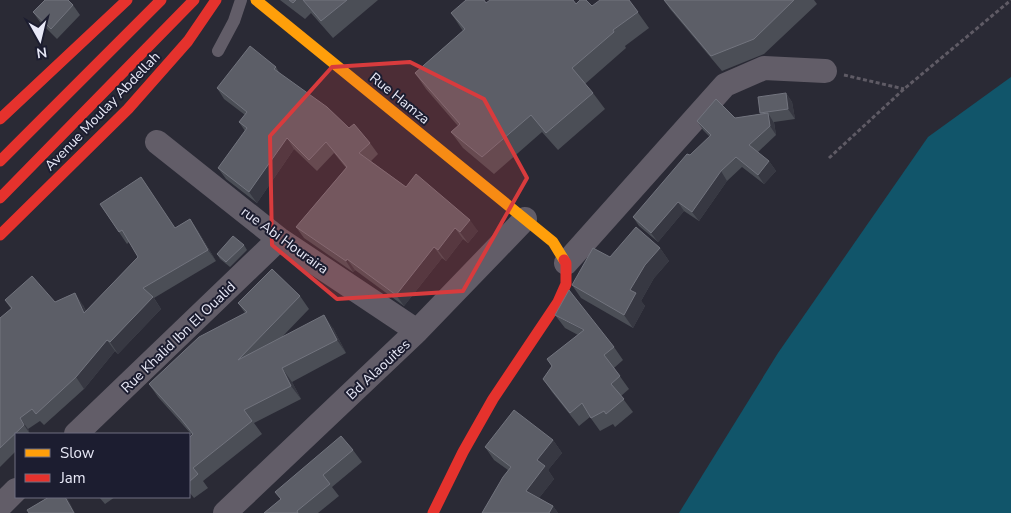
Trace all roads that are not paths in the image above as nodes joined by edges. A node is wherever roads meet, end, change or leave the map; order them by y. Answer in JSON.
{"nodes":[{"id":1,"x":127,"y":0,"type":"edge"},
{"id":2,"x":161,"y":0,"type":"edge"},
{"id":3,"x":194,"y":0,"type":"edge"},
{"id":4,"x":216,"y":0,"type":"edge"},
{"id":5,"x":242,"y":0,"type":"edge"},
{"id":6,"x":256,"y":0,"type":"edge"},
{"id":7,"x":218,"y":51,"type":"dead end"},
{"id":8,"x":825,"y":71,"type":"road end"},
{"id":9,"x":0,"y":119,"type":"edge"},
{"id":10,"x":157,"y":142,"type":"dead end"},
{"id":11,"x":0,"y":160,"type":"edge"},
{"id":12,"x":0,"y":198,"type":"edge"},
{"id":13,"x":525,"y":219,"type":"junction"},
{"id":14,"x":0,"y":235,"type":"edge"},
{"id":15,"x":279,"y":239,"type":"junction"},
{"id":16,"x":566,"y":263,"type":"junction"},
{"id":17,"x":417,"y":332,"type":"junction"},
{"id":18,"x":77,"y":433,"type":"edge"},
{"id":19,"x":15,"y":491,"type":"edge"},
{"id":20,"x":0,"y":506,"type":"edge"},
{"id":21,"x":225,"y":513,"type":"edge"},
{"id":22,"x":433,"y":513,"type":"edge"}],
"edges":[{"from":1,"to":9,"type":"main road"},
{"from":2,"to":11,"type":"main road"},
{"from":3,"to":12,"type":"main road","name":"Avenue Moulay Abdellah"},
{"from":4,"to":14,"type":"main road","name":"Avenue Moulay Abdellah"},
{"from":5,"to":7,"type":"lane"},
{"from":6,"to":13,"type":"main road","name":"Rue Hamza"},
{"from":8,"to":16,"type":"street"},
{"from":10,"to":15,"type":"street","name":"rue Abi Houraira"},
{"from":13,"to":16,"type":"main road","name":"Rue Hamza"},
{"from":13,"to":17,"type":"street","name":"Bd Alaouites"},
{"from":15,"to":17,"type":"street","name":"rue Abi Houraira"},
{"from":15,"to":18,"type":"street","name":"Rue Khalid Ibn El Oualid"},
{"from":16,"to":22,"type":"main road"},
{"from":17,"to":21,"type":"street","name":"Bd Alaouites"},
{"from":19,"to":20,"type":"street"}]}
